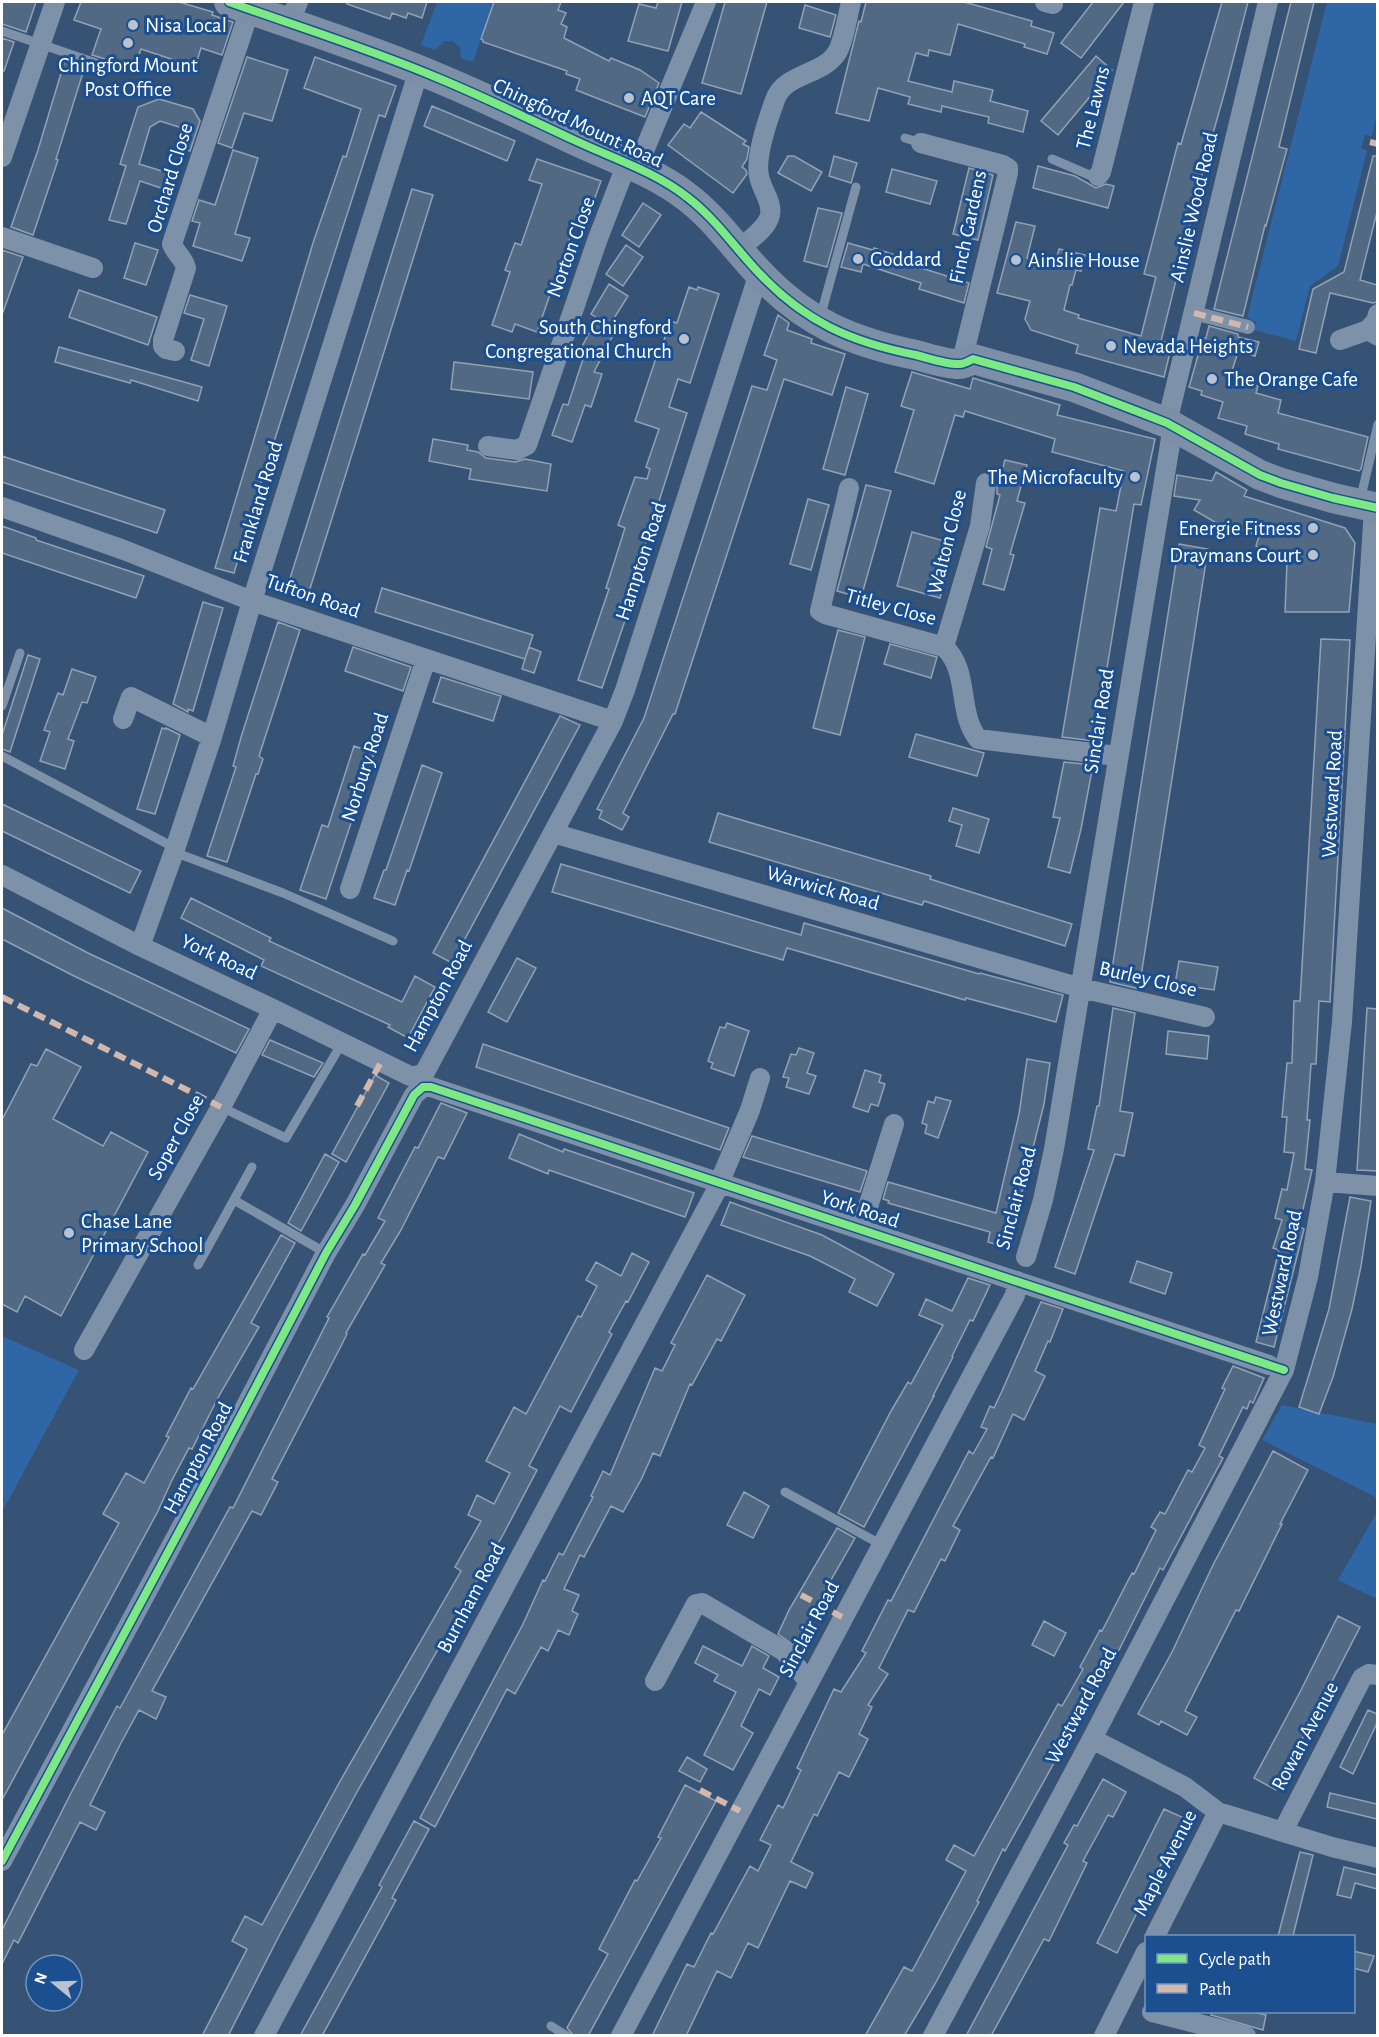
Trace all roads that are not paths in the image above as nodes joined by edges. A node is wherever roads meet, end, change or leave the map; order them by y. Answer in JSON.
{"nodes":[{"id":1,"x":55,"y":2,"type":"edge"},
{"id":2,"x":706,"y":2,"type":"edge"},
{"id":3,"x":851,"y":2,"type":"edge"},
{"id":4,"x":1144,"y":2,"type":"edge"},
{"id":5,"x":1268,"y":2,"type":"edge"},
{"id":6,"x":240,"y":5,"type":"edge"},
{"id":7,"x":294,"y":12,"type":"edge"},
{"id":8,"x":2,"y":32,"type":"edge"},
{"id":9,"x":39,"y":45,"type":"junction"},
{"id":10,"x":102,"y":65,"type":"dead end"},
{"id":11,"x":419,"y":70,"type":"junction"},
{"id":12,"x":913,"y":141,"type":"dead end"},
{"id":13,"x":2,"y":157,"type":"edge"},
{"id":14,"x":1052,"y":159,"type":"dead end"},
{"id":15,"x":632,"y":166,"type":"junction"},
{"id":16,"x":1098,"y":176,"type":"joint"},
{"id":17,"x":856,"y":187,"type":"dead end"},
{"id":18,"x":2,"y":237,"type":"edge"},
{"id":19,"x":740,"y":249,"type":"junction"},
{"id":20,"x":93,"y":268,"type":"dead end"},
{"id":21,"x":759,"y":273,"type":"junction"},
{"id":22,"x":1194,"y":313,"type":"junction"},
{"id":23,"x":818,"y":322,"type":"junction"},
{"id":24,"x":1248,"y":327,"type":"dead end"},
{"id":25,"x":1374,"y":327,"type":"edge"},
{"id":26,"x":1340,"y":340,"type":"dead end"},
{"id":27,"x":175,"y":351,"type":"dead end"},
{"id":28,"x":961,"y":365,"type":"junction"},
{"id":29,"x":1170,"y":424,"type":"junction"},
{"id":30,"x":1377,"y":424,"type":"edge"},
{"id":31,"x":488,"y":446,"type":"dead end"},
{"id":32,"x":986,"y":483,"type":"dead end"},
{"id":33,"x":849,"y":488,"type":"dead end"},
{"id":34,"x":1370,"y":506,"type":"edge"},
{"id":35,"x":2,"y":507,"type":"edge"},
{"id":36,"x":252,"y":601,"type":"junction"},
{"id":37,"x":944,"y":647,"type":"junction"},
{"id":38,"x":20,"y":653,"type":"dead end"},
{"id":39,"x":426,"y":659,"type":"junction"},
{"id":40,"x":2,"y":706,"type":"edge"},
{"id":41,"x":123,"y":719,"type":"dead end"},
{"id":42,"x":613,"y":721,"type":"junction"},
{"id":43,"x":212,"y":737,"type":"junction"},
{"id":44,"x":2,"y":756,"type":"edge"},
{"id":45,"x":1117,"y":756,"type":"junction"},
{"id":46,"x":553,"y":833,"type":"junction"},
{"id":47,"x":175,"y":850,"type":"junction"},
{"id":48,"x":2,"y":875,"type":"edge"},
{"id":49,"x":350,"y":889,"type":"dead end"},
{"id":50,"x":393,"y":941,"type":"dead end"},
{"id":51,"x":140,"y":946,"type":"junction"},
{"id":52,"x":1081,"y":988,"type":"junction"},
{"id":53,"x":273,"y":1009,"type":"junction"},
{"id":54,"x":1205,"y":1017,"type":"dead end"},
{"id":55,"x":342,"y":1043,"type":"junction"},
{"id":56,"x":760,"y":1078,"type":"dead end"},
{"id":57,"x":420,"y":1082,"type":"junction"},
{"id":58,"x":221,"y":1107,"type":"junction"},
{"id":59,"x":894,"y":1124,"type":"dead end"},
{"id":60,"x":252,"y":1167,"type":"dead end"},
{"id":61,"x":720,"y":1182,"type":"junction"},
{"id":62,"x":1325,"y":1182,"type":"junction"},
{"id":63,"x":1377,"y":1186,"type":"edge"},
{"id":64,"x":234,"y":1200,"type":"junction"},
{"id":65,"x":861,"y":1229,"type":"junction"},
{"id":66,"x":326,"y":1253,"type":"junction"},
{"id":67,"x":198,"y":1265,"type":"dead end"},
{"id":68,"x":1022,"y":1268,"type":"junction"},
{"id":69,"x":84,"y":1350,"type":"dead end"},
{"id":70,"x":1269,"y":1365,"type":"dead end"},
{"id":71,"x":785,"y":1492,"type":"dead end"},
{"id":72,"x":882,"y":1545,"type":"junction"},
{"id":73,"x":1377,"y":1675,"type":"edge"},
{"id":74,"x":655,"y":1681,"type":"dead end"},
{"id":75,"x":808,"y":1681,"type":"junction"},
{"id":76,"x":1092,"y":1739,"type":"junction"},
{"id":77,"x":1218,"y":1812,"type":"junction"},
{"id":78,"x":1282,"y":1831,"type":"junction"},
{"id":79,"x":1377,"y":1858,"type":"edge"},
{"id":80,"x":2,"y":1860,"type":"edge"},
{"id":81,"x":1156,"y":1935,"type":"edge"},
{"id":82,"x":1145,"y":1954,"type":"edge"},
{"id":83,"x":1122,"y":2001,"type":"junction"},
{"id":84,"x":1145,"y":2010,"type":"edge"},
{"id":85,"x":1156,"y":2013,"type":"edge"},
{"id":86,"x":551,"y":2026,"type":"dead end"},
{"id":87,"x":264,"y":2036,"type":"edge"},
{"id":88,"x":567,"y":2036,"type":"edge"},
{"id":89,"x":621,"y":2036,"type":"edge"},
{"id":90,"x":933,"y":2036,"type":"edge"},
{"id":91,"x":1104,"y":2036,"type":"edge"},
{"id":92,"x":1246,"y":2036,"type":"edge"}],
"edges":[{"from":1,"to":9,"type":"street"},
{"from":2,"to":15,"type":"street","name":"Norton Close"},
{"from":3,"to":19,"type":"street"},
{"from":4,"to":16,"type":"street","name":"The Lawns"},
{"from":5,"to":22,"type":"street","name":"Ainslie Wood Road"},
{"from":6,"to":7,"type":"main road","name":"Chingford Mount Road"},
{"from":6,"to":27,"type":"street","name":"Orchard Close"},
{"from":7,"to":11,"type":"main road","name":"Chingford Mount Road"},
{"from":8,"to":9,"type":"lane"},
{"from":9,"to":10,"type":"lane"},
{"from":9,"to":13,"type":"street"},
{"from":11,"to":15,"type":"main road","name":"Chingford Mount Road"},
{"from":11,"to":36,"type":"street","name":"Frankland Road"},
{"from":12,"to":28,"type":"street","name":"Finch Gardens"},
{"from":14,"to":16,"type":"lane","name":"The Lawns"},
{"from":15,"to":19,"type":"main road","name":"Chingford Mount Road"},
{"from":15,"to":31,"type":"street","name":"Norton Close"},
{"from":17,"to":23,"type":"lane"},
{"from":18,"to":20,"type":"street"},
{"from":19,"to":21,"type":"main road","name":"Chingford Mount Road"},
{"from":21,"to":23,"type":"main road","name":"Chingford Mount Road"},
{"from":21,"to":42,"type":"street","name":"Hampton Road"},
{"from":22,"to":24,"type":"street"},
{"from":22,"to":29,"type":"street","name":"Ainslie Wood Road"},
{"from":23,"to":28,"type":"main road","name":"Chingford Mount Road"},
{"from":25,"to":26,"type":"street"},
{"from":28,"to":29,"type":"main road","name":"Chingford Mount Road"},
{"from":29,"to":34,"type":"main road","name":"Chingford Mount Road"},
{"from":29,"to":45,"type":"street","name":"Sinclair Road"},
{"from":30,"to":34,"type":"lane"},
{"from":32,"to":37,"type":"street","name":"Walton Close"},
{"from":33,"to":37,"type":"street","name":"Titley Close"},
{"from":34,"to":62,"type":"street","name":"Westward Road"},
{"from":35,"to":36,"type":"street","name":"Tufton Road"},
{"from":36,"to":39,"type":"street","name":"Tufton Road"},
{"from":36,"to":43,"type":"street","name":"Frankland Road"},
{"from":37,"to":45,"type":"street","name":"Titley Close"},
{"from":38,"to":40,"type":"lane"},
{"from":39,"to":42,"type":"street","name":"Tufton Road"},
{"from":39,"to":49,"type":"street","name":"Norbury Road"},
{"from":41,"to":43,"type":"street"},
{"from":42,"to":46,"type":"street","name":"Hampton Road"},
{"from":43,"to":47,"type":"street","name":"Frankland Road"},
{"from":44,"to":47,"type":"lane"},
{"from":45,"to":52,"type":"street","name":"Sinclair Road"},
{"from":46,"to":52,"type":"street","name":"Warwick Road"},
{"from":46,"to":57,"type":"street","name":"Hampton Road"},
{"from":47,"to":50,"type":"lane"},
{"from":47,"to":51,"type":"street","name":"Frankland Road"},
{"from":48,"to":51,"type":"street","name":"York Road"},
{"from":51,"to":53,"type":"street","name":"York Road"},
{"from":52,"to":54,"type":"street","name":"Burley Close"},
{"from":52,"to":68,"type":"street","name":"Sinclair Road"},
{"from":53,"to":55,"type":"street","name":"York Road"},
{"from":53,"to":58,"type":"street","name":"Soper Close"},
{"from":55,"to":57,"type":"street","name":"York Road"},
{"from":55,"to":58,"type":"lane"},
{"from":56,"to":61,"type":"street","name":"Burnham Road"},
{"from":57,"to":61,"type":"street","name":"York Road"},
{"from":57,"to":66,"type":"street","name":"Hampton Road"},
{"from":58,"to":69,"type":"street","name":"Soper Close"},
{"from":59,"to":65,"type":"street"},
{"from":60,"to":64,"type":"lane"},
{"from":61,"to":65,"type":"street","name":"York Road"},
{"from":61,"to":87,"type":"street","name":"Burnham Road"},
{"from":62,"to":63,"type":"street"},
{"from":62,"to":76,"type":"street","name":"Westward Road"},
{"from":64,"to":66,"type":"lane"},
{"from":64,"to":67,"type":"lane"},
{"from":65,"to":68,"type":"street","name":"York Road"},
{"from":66,"to":80,"type":"street","name":"Hampton Road"},
{"from":68,"to":70,"type":"street","name":"York Road"},
{"from":68,"to":72,"type":"street","name":"Sinclair Road"},
{"from":71,"to":72,"type":"lane"},
{"from":72,"to":75,"type":"street","name":"Sinclair Road"},
{"from":73,"to":78,"type":"street","name":"Rowan Avenue"},
{"from":74,"to":75,"type":"street"},
{"from":75,"to":89,"type":"street","name":"Sinclair Road"},
{"from":76,"to":77,"type":"street"},
{"from":76,"to":90,"type":"street","name":"Westward Road"},
{"from":77,"to":78,"type":"street"},
{"from":77,"to":81,"type":"street","name":"Maple Avenue"},
{"from":78,"to":79,"type":"street"},
{"from":82,"to":83,"type":"street"},
{"from":83,"to":84,"type":"street"},
{"from":83,"to":91,"type":"street"},
{"from":85,"to":92,"type":"street"},
{"from":86,"to":88,"type":"lane"}]}
